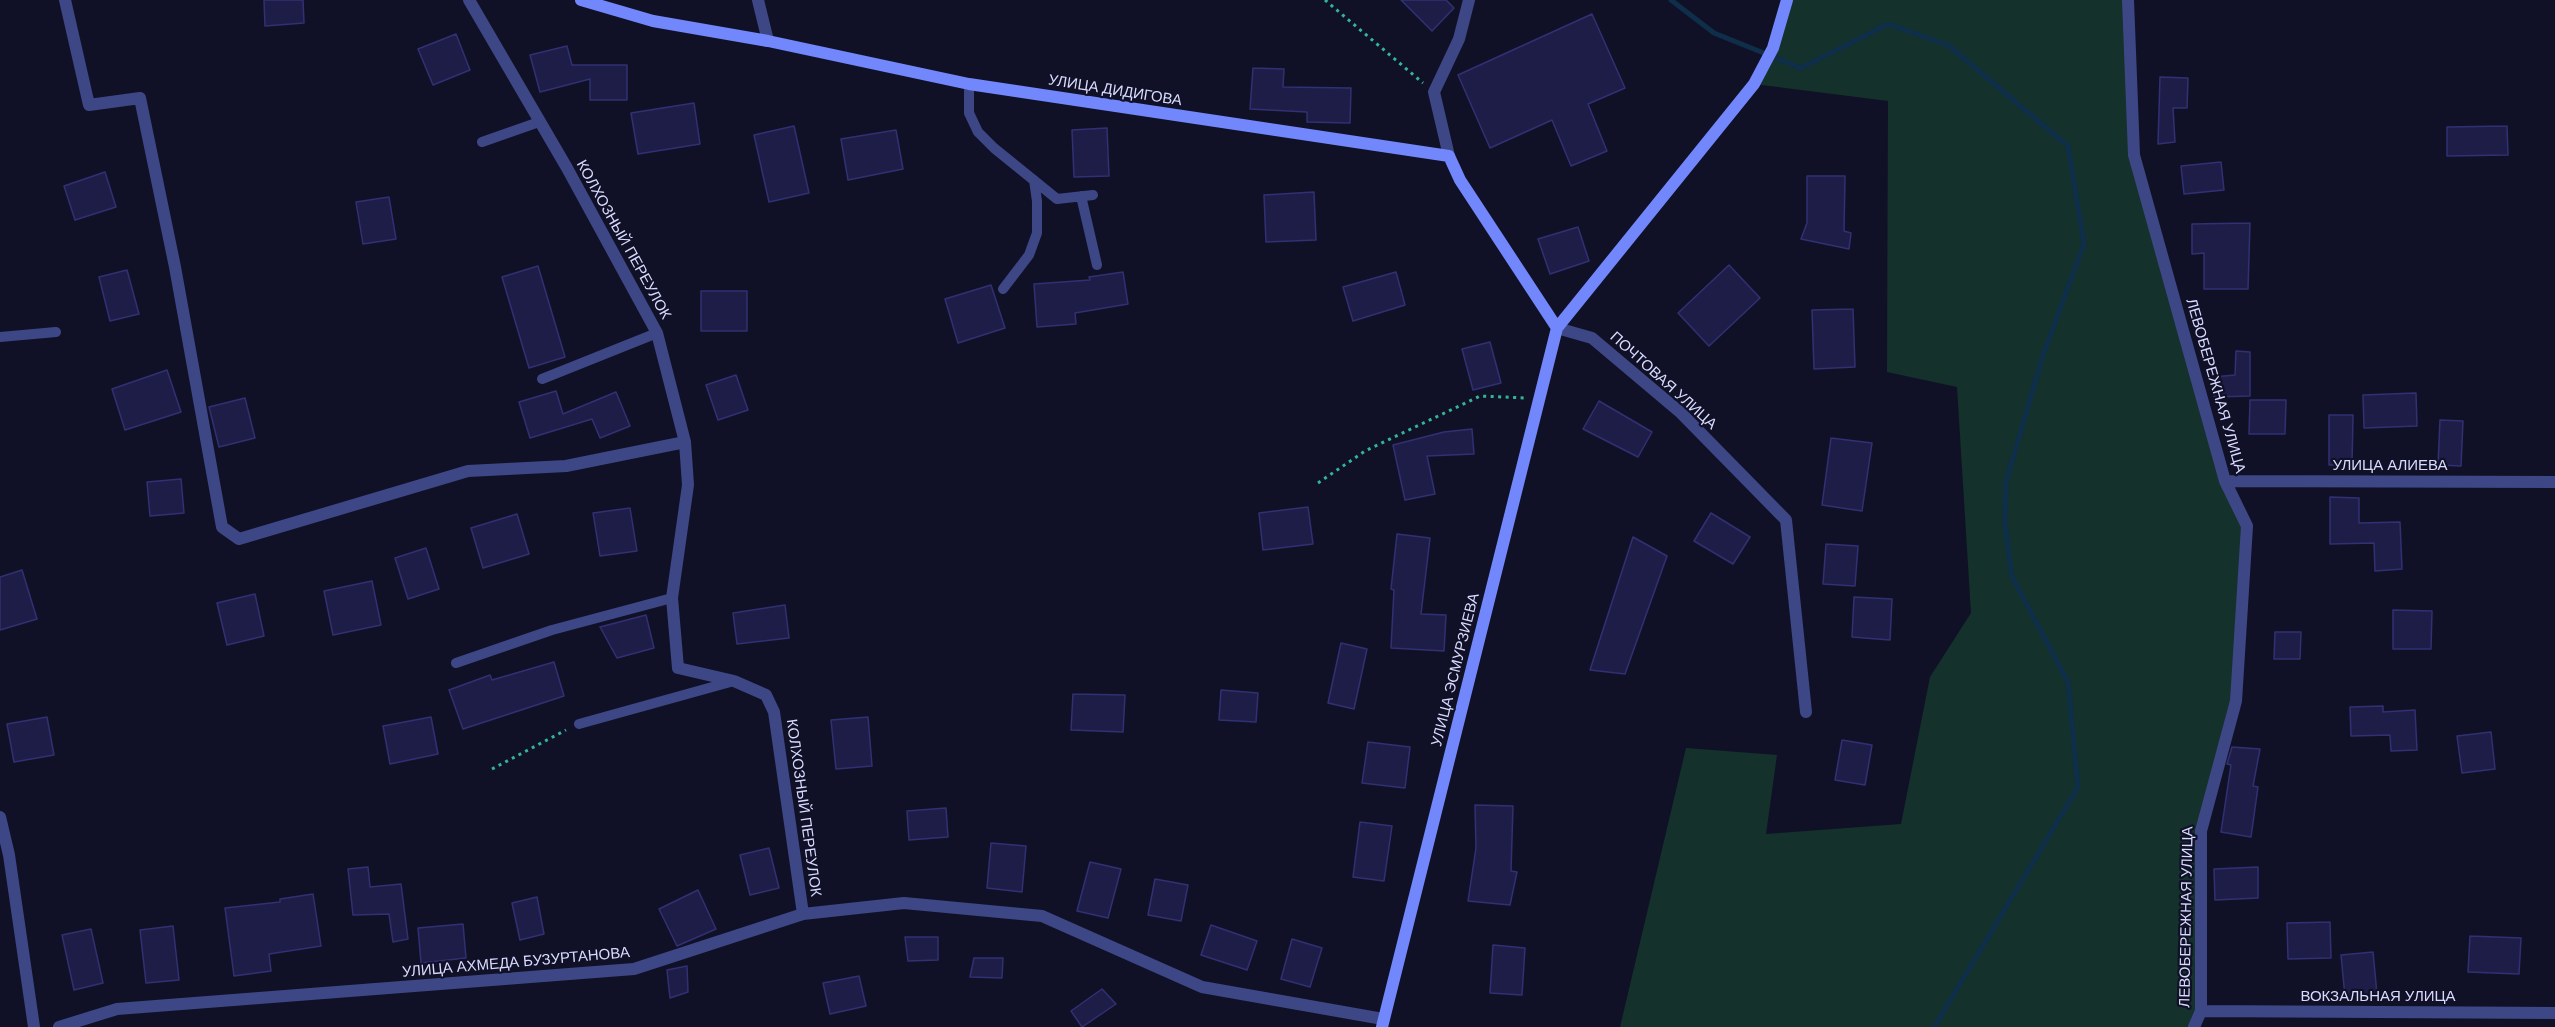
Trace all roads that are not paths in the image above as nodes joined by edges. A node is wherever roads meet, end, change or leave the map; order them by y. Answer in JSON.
{"nodes":[{"id":1,"x":65,"y":0,"type":"edge"},
{"id":2,"x":469,"y":0,"type":"edge"},
{"id":3,"x":581,"y":0,"type":"edge"},
{"id":4,"x":758,"y":0,"type":"edge"},
{"id":5,"x":1469,"y":0,"type":"edge"},
{"id":6,"x":1787,"y":0,"type":"edge"},
{"id":7,"x":2128,"y":0,"type":"edge"},
{"id":8,"x":768,"y":41,"type":"junction"},
{"id":9,"x":969,"y":84,"type":"junction"},
{"id":10,"x":539,"y":122,"type":"junction"},
{"id":11,"x":482,"y":142,"type":"dead end"},
{"id":12,"x":1449,"y":156,"type":"junction"},
{"id":13,"x":1034,"y":180,"type":"junction"},
{"id":14,"x":1093,"y":195,"type":"dead end"},
{"id":15,"x":1081,"y":196,"type":"junction"},
{"id":16,"x":1097,"y":265,"type":"dead end"},
{"id":17,"x":1003,"y":289,"type":"dead end"},
{"id":18,"x":1557,"y":328,"type":"junction"},
{"id":19,"x":56,"y":332,"type":"dead end"},
{"id":20,"x":657,"y":333,"type":"junction"},
{"id":21,"x":0,"y":336,"type":"edge"},
{"id":22,"x":542,"y":379,"type":"dead end"},
{"id":23,"x":685,"y":442,"type":"junction"},
{"id":24,"x":2225,"y":481,"type":"junction"},
{"id":25,"x":2555,"y":482,"type":"edge"},
{"id":26,"x":672,"y":598,"type":"junction"},
{"id":27,"x":456,"y":663,"type":"dead end"},
{"id":28,"x":735,"y":681,"type":"junction"},
{"id":29,"x":1806,"y":712,"type":"dead end"},
{"id":30,"x":579,"y":724,"type":"road end"},
{"id":31,"x":0,"y":817,"type":"edge"},
{"id":32,"x":803,"y":914,"type":"junction"},
{"id":33,"x":2201,"y":1011,"type":"junction"},
{"id":34,"x":2555,"y":1013,"type":"edge"},
{"id":35,"x":1383,"y":1023,"type":"edge"},
{"id":36,"x":34,"y":1027,"type":"edge"},
{"id":37,"x":59,"y":1027,"type":"edge"},
{"id":38,"x":2194,"y":1027,"type":"edge"}],
"edges":[{"from":1,"to":23,"type":"street"},
{"from":2,"to":10,"type":"street","name":"КОЛХОЗНЫЙ ПЕРЕУЛОК"},
{"from":3,"to":8,"type":"street","name":"УЛИЦА ДИДИГОВА"},
{"from":4,"to":8,"type":"street"},
{"from":5,"to":12,"type":"street"},
{"from":6,"to":18,"type":"street"},
{"from":7,"to":24,"type":"street","name":"ЛЕВОБЕРЕЖНАЯ УЛИЦА"},
{"from":8,"to":9,"type":"street","name":"УЛИЦА ДИДИГОВА"},
{"from":9,"to":12,"type":"street","name":"УЛИЦА ДИДИГОВА"},
{"from":9,"to":13,"type":"lane"},
{"from":10,"to":11,"type":"lane"},
{"from":10,"to":20,"type":"street","name":"КОЛХОЗНЫЙ ПЕРЕУЛОК"},
{"from":12,"to":18,"type":"street"},
{"from":13,"to":15,"type":"lane"},
{"from":13,"to":17,"type":"lane"},
{"from":14,"to":15,"type":"lane"},
{"from":15,"to":16,"type":"lane"},
{"from":18,"to":29,"type":"street","name":"ПОЧТОВАЯ УЛИЦА"},
{"from":18,"to":35,"type":"street","name":"УЛИЦА ЭСМУРЗИЕВА"},
{"from":19,"to":21,"type":"lane"},
{"from":20,"to":22,"type":"lane"},
{"from":20,"to":23,"type":"street","name":"КОЛХОЗНЫЙ ПЕРЕУЛОК"},
{"from":23,"to":26,"type":"street","name":"КОЛХОЗНЫЙ ПЕРЕУЛОК"},
{"from":24,"to":25,"type":"street","name":"УЛИЦА АЛИЕВА"},
{"from":24,"to":33,"type":"street","name":"ЛЕВОБЕРЕЖНАЯ УЛИЦА"},
{"from":26,"to":27,"type":"lane"},
{"from":26,"to":28,"type":"street","name":"КОЛХОЗНЫЙ ПЕРЕУЛОК"},
{"from":28,"to":30,"type":"lane"},
{"from":28,"to":32,"type":"street","name":"КОЛХОЗНЫЙ ПЕРЕУЛОК"},
{"from":31,"to":36,"type":"street"},
{"from":32,"to":35,"type":"street","name":"УЛИЦА АХМЕДА БУЗУРТАНОВА"},
{"from":32,"to":37,"type":"street","name":"УЛИЦА АХМЕДА БУЗУРТАНОВА"},
{"from":33,"to":34,"type":"street","name":"ВОКЗАЛЬНАЯ УЛИЦА"},
{"from":33,"to":38,"type":"street","name":"ЛЕВОБЕРЕЖНАЯ УЛИЦА"}]}
